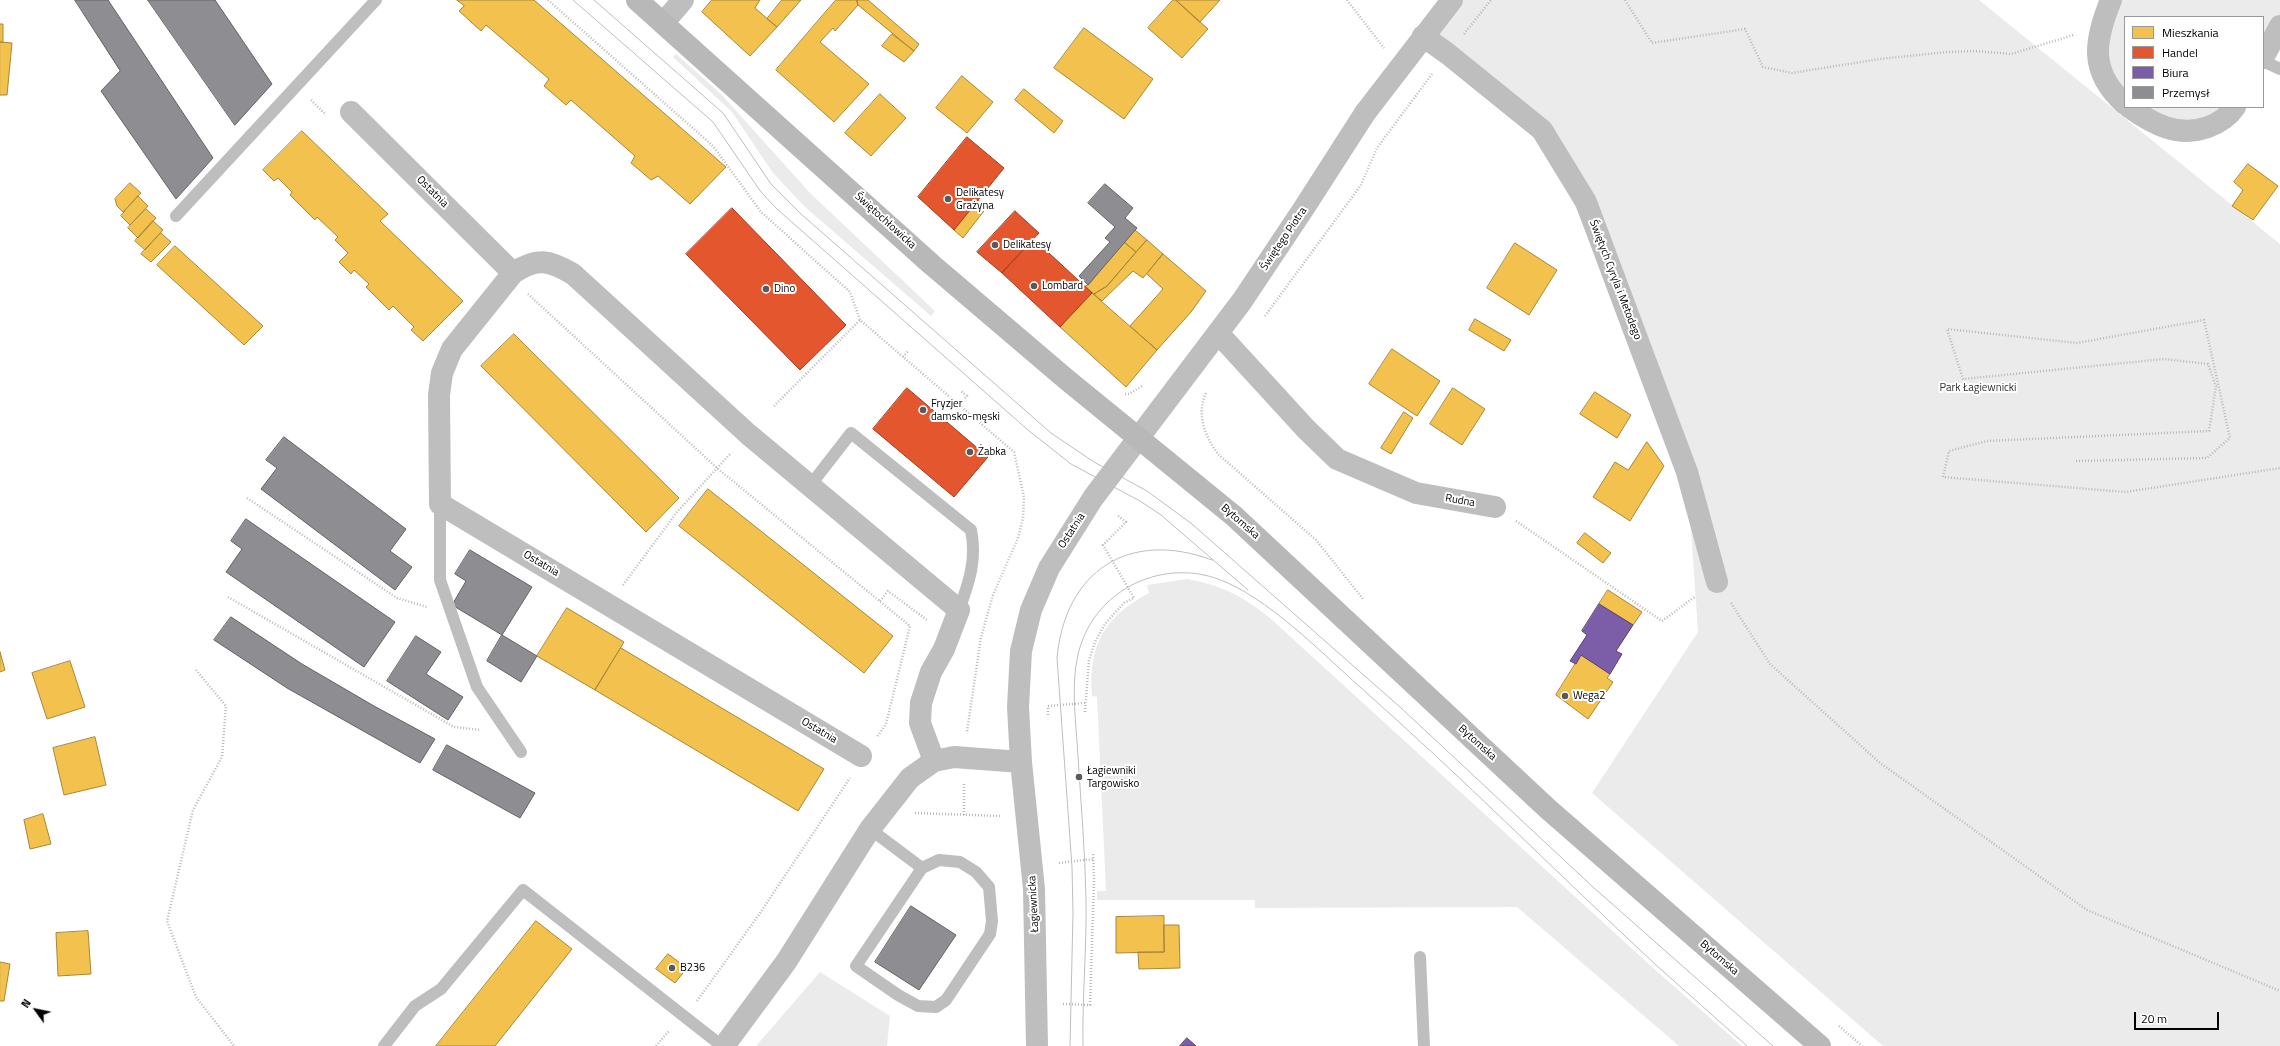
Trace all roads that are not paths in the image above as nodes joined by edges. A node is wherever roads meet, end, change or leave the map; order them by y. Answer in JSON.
{"nodes":[{"id":1,"x":376,"y":0,"type":"edge"},
{"id":2,"x":637,"y":0,"type":"edge"},
{"id":3,"x":683,"y":0,"type":"edge"},
{"id":4,"x":1452,"y":0,"type":"edge"},
{"id":5,"x":2111,"y":0,"type":"edge"},
{"id":6,"x":664,"y":22,"type":"junction"},
{"id":7,"x":2280,"y":26,"type":"edge"},
{"id":8,"x":1423,"y":36,"type":"junction"},
{"id":9,"x":2264,"y":57,"type":"edge"},
{"id":10,"x":2264,"y":60,"type":"edge"},
{"id":11,"x":2280,"y":69,"type":"edge"},
{"id":12,"x":2124,"y":103,"type":"edge"},
{"id":13,"x":2131,"y":108,"type":"edge"},
{"id":14,"x":2234,"y":108,"type":"edge"},
{"id":15,"x":351,"y":112,"type":"dead end"},
{"id":16,"x":176,"y":216,"type":"dead end"},
{"id":17,"x":510,"y":277,"type":"junction"},
{"id":18,"x":1218,"y":333,"type":"junction"},
{"id":19,"x":1138,"y":437,"type":"junction"},
{"id":20,"x":809,"y":487,"type":"junction"},
{"id":21,"x":440,"y":504,"type":"junction"},
{"id":22,"x":1495,"y":507,"type":"road end"},
{"id":23,"x":1717,"y":582,"type":"road end"},
{"id":24,"x":959,"y":610,"type":"junction"},
{"id":25,"x":868,"y":748,"type":"road end"},
{"id":26,"x":521,"y":752,"type":"dead end"},
{"id":27,"x":934,"y":760,"type":"junction"},
{"id":28,"x":1021,"y":762,"type":"junction"},
{"id":29,"x":870,"y":829,"type":"junction"},
{"id":30,"x":922,"y":868,"type":"junction"},
{"id":31,"x":1420,"y":957,"type":"dead end"},
{"id":32,"x":384,"y":1046,"type":"edge"},
{"id":33,"x":723,"y":1046,"type":"edge"},
{"id":34,"x":1037,"y":1046,"type":"edge"},
{"id":35,"x":1424,"y":1046,"type":"edge"},
{"id":36,"x":1820,"y":1046,"type":"edge"}],
"edges":[{"from":1,"to":16,"type":"lane"},
{"from":2,"to":6,"type":"main road","name":"Świętochłowicka"},
{"from":3,"to":6,"type":"street"},
{"from":4,"to":8,"type":"street","name":"Świętego Piotra"},
{"from":5,"to":12,"type":"street"},
{"from":6,"to":19,"type":"main road","name":"Świętochłowicka"},
{"from":7,"to":9,"type":"street"},
{"from":8,"to":18,"type":"street","name":"Świętego Piotra"},
{"from":8,"to":23,"type":"street","name":"Świętych Cyryla i Metodego"},
{"from":10,"to":11,"type":"lane"},
{"from":13,"to":14,"type":"street"},
{"from":15,"to":17,"type":"street","name":"Ostatnia"},
{"from":17,"to":20,"type":"street"},
{"from":17,"to":21,"type":"street"},
{"from":18,"to":19,"type":"street","name":"Świętego Piotra"},
{"from":18,"to":22,"type":"street","name":"Rudna"},
{"from":19,"to":28,"type":"street","name":"Ostatnia"},
{"from":19,"to":36,"type":"main road","name":"Bytomska"},
{"from":20,"to":24,"type":"street"},
{"from":20,"to":24,"type":"lane"},
{"from":21,"to":25,"type":"street","name":"Ostatnia"},
{"from":21,"to":26,"type":"lane"},
{"from":24,"to":27,"type":"street"},
{"from":27,"to":28,"type":"street"},
{"from":27,"to":29,"type":"street"},
{"from":28,"to":34,"type":"street","name":"Łagiewnicka"},
{"from":29,"to":30,"type":"lane"},
{"from":29,"to":33,"type":"street"},
{"from":30,"to":30,"type":"lane"},
{"from":31,"to":35,"type":"lane"},
{"from":32,"to":33,"type":"lane"}]}
